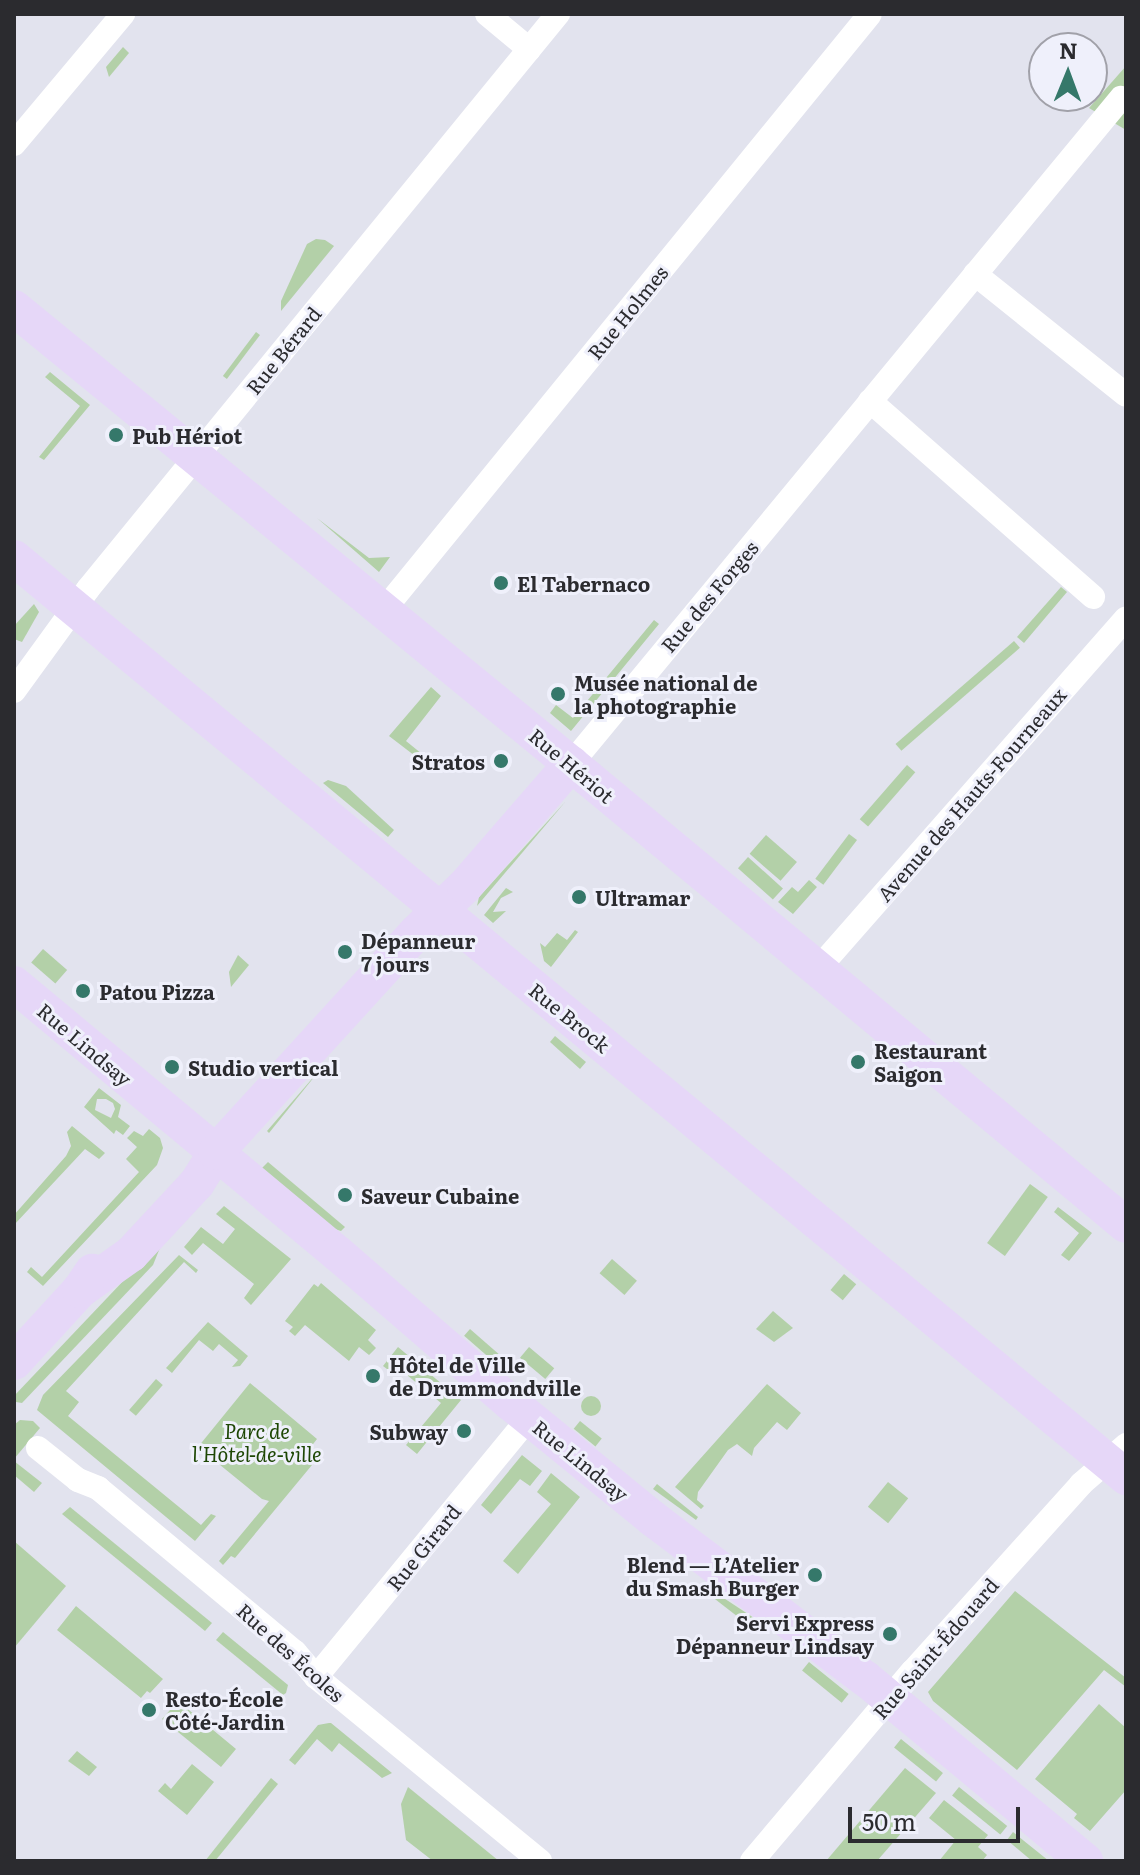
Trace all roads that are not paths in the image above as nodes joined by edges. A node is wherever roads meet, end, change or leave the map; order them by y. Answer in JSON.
{"nodes":[{"id":1,"x":123,"y":14,"type":"edge"},
{"id":2,"x":487,"y":14,"type":"edge"},
{"id":3,"x":558,"y":14,"type":"edge"},
{"id":4,"x":870,"y":14,"type":"edge"},
{"id":5,"x":529,"y":49,"type":"junction"},
{"id":6,"x":1121,"y":98,"type":"dead end"},
{"id":7,"x":14,"y":144,"type":"edge"},
{"id":8,"x":975,"y":274,"type":"junction"},
{"id":9,"x":14,"y":308,"type":"edge"},
{"id":10,"x":1126,"y":395,"type":"edge"},
{"id":11,"x":870,"y":401,"type":"junction"},
{"id":12,"x":197,"y":457,"type":"junction"},
{"id":13,"x":14,"y":558,"type":"edge"},
{"id":14,"x":1093,"y":597,"type":"dead end"},
{"id":15,"x":74,"y":607,"type":"junction"},
{"id":16,"x":383,"y":611,"type":"junction"},
{"id":17,"x":1126,"y":618,"type":"edge"},
{"id":18,"x":14,"y":691,"type":"edge"},
{"id":19,"x":571,"y":764,"type":"junction"},
{"id":20,"x":440,"y":911,"type":"junction"},
{"id":21,"x":817,"y":970,"type":"junction"},
{"id":22,"x":14,"y":984,"type":"edge"},
{"id":23,"x":216,"y":1152,"type":"junction"},
{"id":24,"x":1126,"y":1225,"type":"edge"},
{"id":25,"x":14,"y":1362,"type":"edge"},
{"id":26,"x":529,"y":1418,"type":"junction"},
{"id":27,"x":38,"y":1448,"type":"dead end"},
{"id":28,"x":1120,"y":1461,"type":"edge"},
{"id":29,"x":316,"y":1677,"type":"junction"},
{"id":30,"x":890,"y":1698,"type":"junction"},
{"id":31,"x":540,"y":1861,"type":"edge"},
{"id":32,"x":752,"y":1861,"type":"edge"},
{"id":33,"x":1085,"y":1861,"type":"edge"}],
"edges":[{"from":1,"to":7,"type":"street"},
{"from":2,"to":5,"type":"street"},
{"from":3,"to":5,"type":"street","name":"Rue Bérard"},
{"from":4,"to":16,"type":"street","name":"Rue Holmes"},
{"from":5,"to":12,"type":"street","name":"Rue Bérard"},
{"from":6,"to":8,"type":"street","name":"Rue des Forges"},
{"from":8,"to":10,"type":"street"},
{"from":8,"to":11,"type":"street","name":"Rue des Forges"},
{"from":9,"to":12,"type":"street","name":"Rue Hériot"},
{"from":11,"to":14,"type":"street"},
{"from":11,"to":19,"type":"street","name":"Rue des Forges"},
{"from":12,"to":15,"type":"street","name":"Rue Bérard"},
{"from":12,"to":16,"type":"street","name":"Rue Hériot"},
{"from":13,"to":15,"type":"street","name":"Rue Brock"},
{"from":15,"to":18,"type":"street","name":"Rue Bérard"},
{"from":15,"to":20,"type":"street","name":"Rue Brock"},
{"from":16,"to":19,"type":"street","name":"Rue Hériot"},
{"from":17,"to":21,"type":"street","name":"Avenue des Hauts-Fourneaux"},
{"from":19,"to":20,"type":"street","name":"Rue des Forges"},
{"from":19,"to":21,"type":"street","name":"Rue Hériot"},
{"from":20,"to":23,"type":"street","name":"Rue des Forges"},
{"from":20,"to":28,"type":"street","name":"Rue Brock"},
{"from":21,"to":24,"type":"street","name":"Rue Hériot"},
{"from":22,"to":23,"type":"street","name":"Rue Lindsay"},
{"from":23,"to":25,"type":"street","name":"Rue des Forges"},
{"from":23,"to":26,"type":"street","name":"Rue Lindsay"},
{"from":26,"to":29,"type":"street","name":"Rue Girard"},
{"from":26,"to":30,"type":"street","name":"Rue Lindsay"},
{"from":27,"to":29,"type":"street","name":"Rue des Écoles"},
{"from":28,"to":30,"type":"street","name":"Rue Saint-Édouard"},
{"from":29,"to":31,"type":"street","name":"Rue des Écoles"},
{"from":30,"to":32,"type":"street","name":"Rue Saint-Édouard"},
{"from":30,"to":33,"type":"street","name":"Rue Lindsay"}]}
